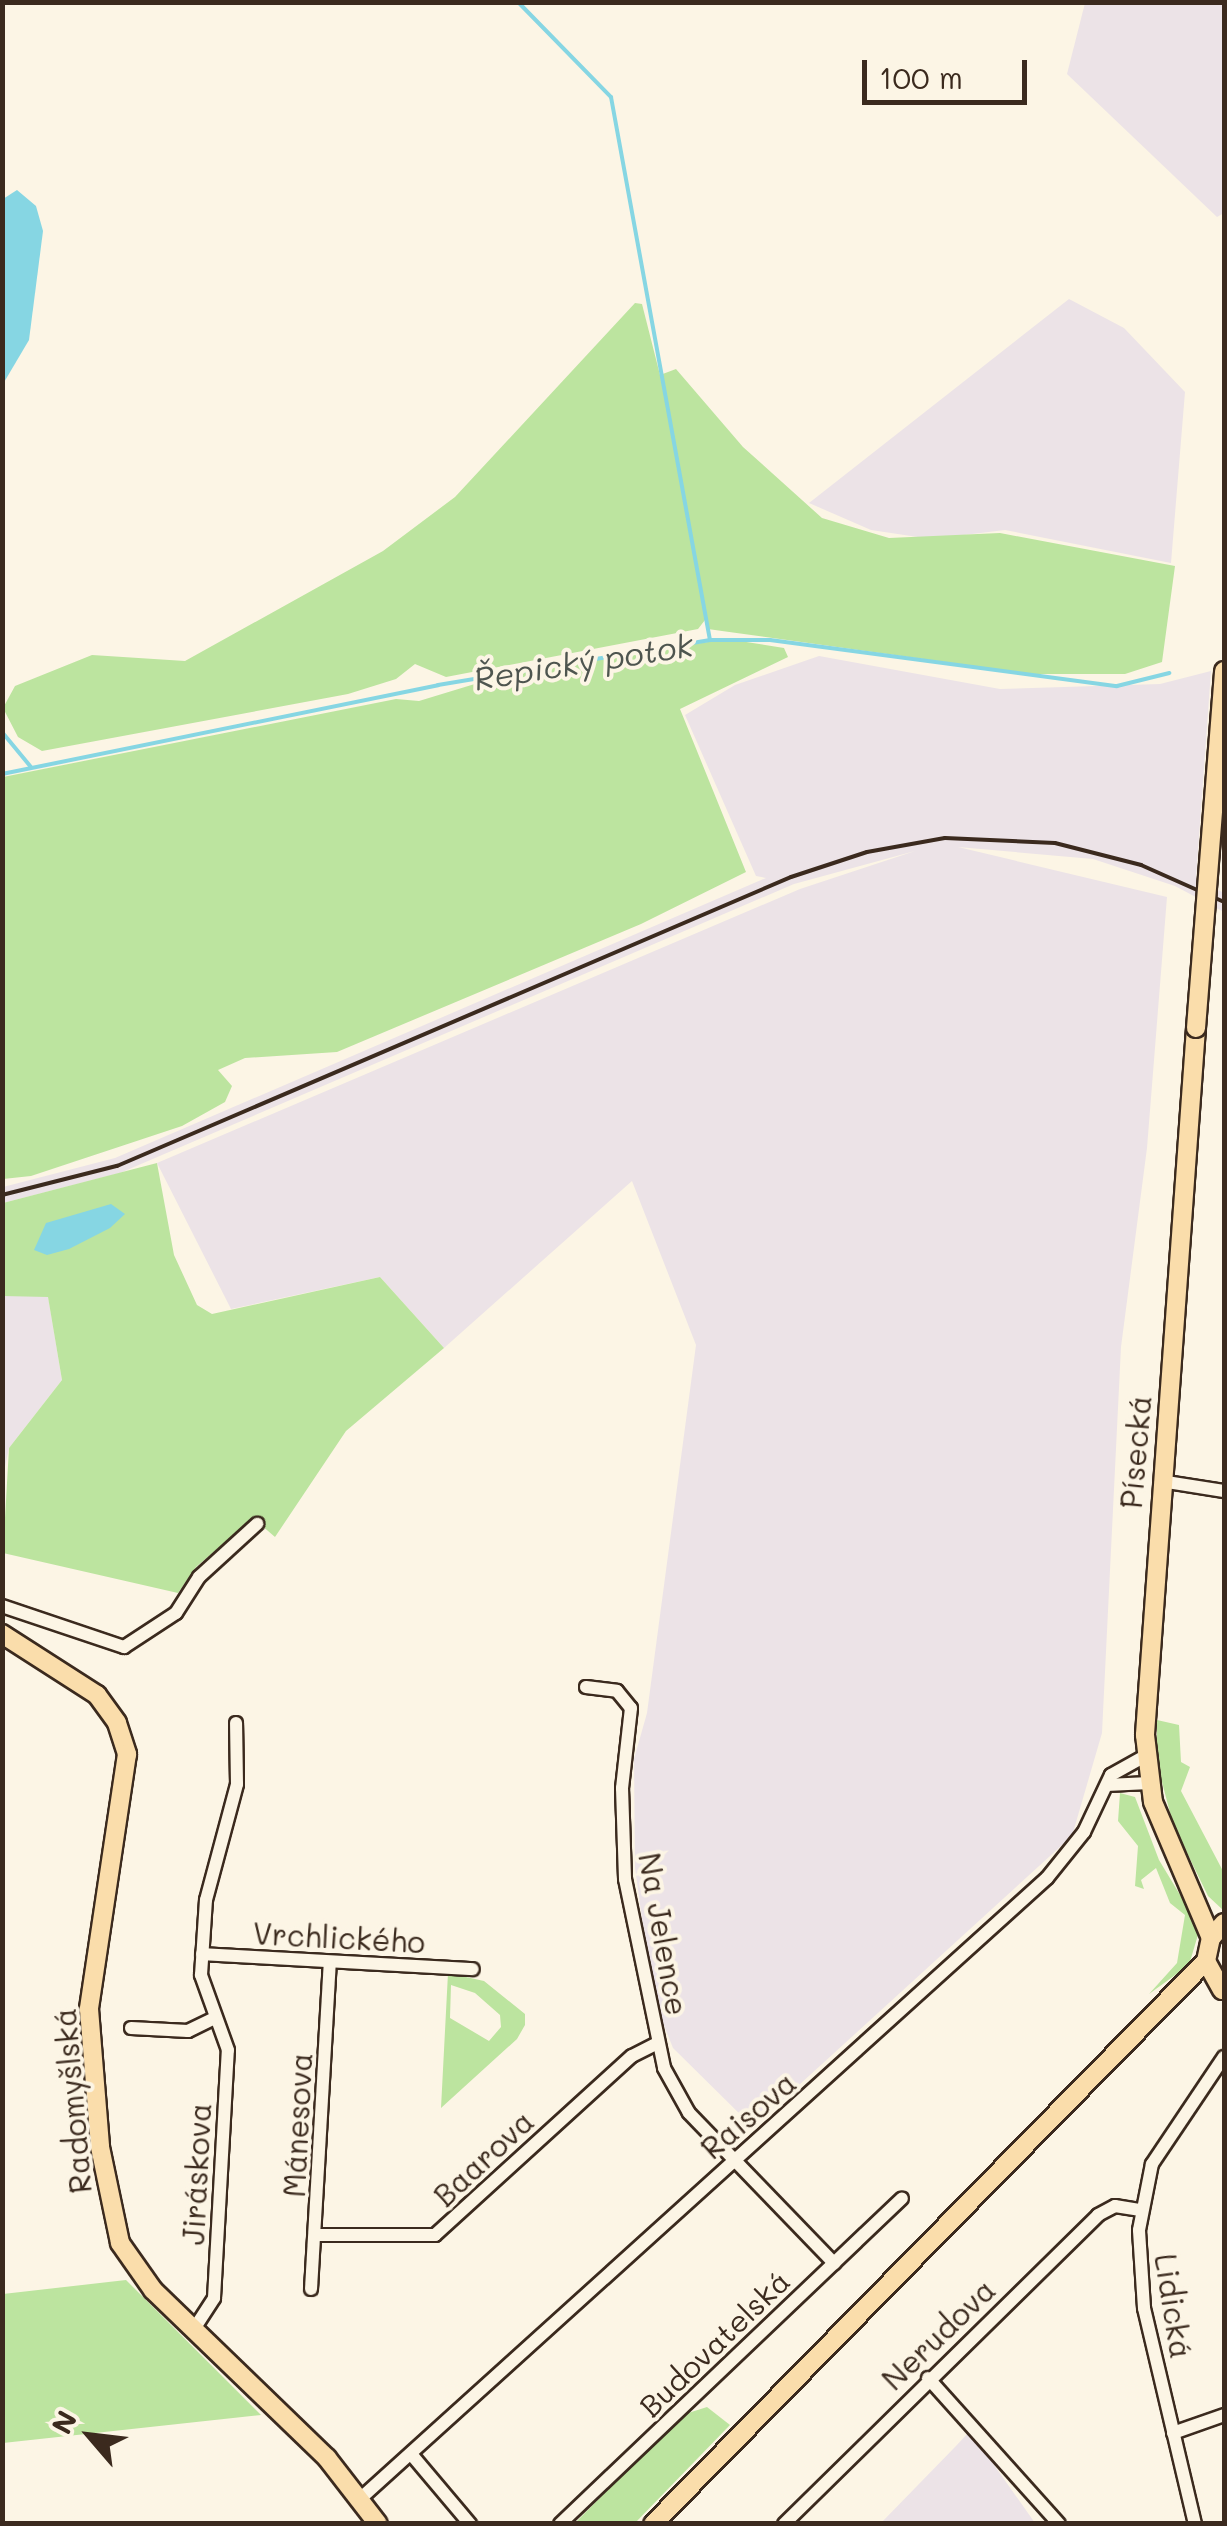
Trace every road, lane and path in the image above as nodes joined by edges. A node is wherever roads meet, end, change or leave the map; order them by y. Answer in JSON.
{"nodes":[{"id":1,"x":1224,"y":671,"type":"edge"},
{"id":2,"x":1168,"y":1482,"type":"junction"},
{"id":3,"x":1224,"y":1491,"type":"edge"},
{"id":4,"x":257,"y":1524,"type":"dead end"},
{"id":5,"x":2,"y":1606,"type":"edge"},
{"id":6,"x":7,"y":1637,"type":"edge"},
{"id":7,"x":586,"y":1687,"type":"dead end"},
{"id":8,"x":236,"y":1723,"type":"dead end"},
{"id":9,"x":1146,"y":1756,"type":"junction"},
{"id":10,"x":1149,"y":1783,"type":"junction"},
{"id":11,"x":1107,"y":1786,"type":"junction"},
{"id":12,"x":1183,"y":1875,"type":"junction"},
{"id":13,"x":1224,"y":1920,"type":"edge"},
{"id":14,"x":1210,"y":1938,"type":"junction"},
{"id":15,"x":202,"y":1954,"type":"junction"},
{"id":16,"x":1206,"y":1961,"type":"junction"},
{"id":17,"x":330,"y":1963,"type":"junction"},
{"id":18,"x":474,"y":1969,"type":"dead end"},
{"id":19,"x":1223,"y":1991,"type":"edge"},
{"id":20,"x":1158,"y":2010,"type":"junction"},
{"id":21,"x":215,"y":2018,"type":"junction"},
{"id":22,"x":132,"y":2028,"type":"dead end"},
{"id":23,"x":657,"y":2042,"type":"junction"},
{"id":24,"x":1224,"y":2057,"type":"edge"},
{"id":25,"x":732,"y":2162,"type":"junction"},
{"id":26,"x":902,"y":2198,"type":"dead end"},
{"id":27,"x":1140,"y":2210,"type":"junction"},
{"id":28,"x":316,"y":2235,"type":"junction"},
{"id":29,"x":834,"y":2263,"type":"junction"},
{"id":30,"x":311,"y":2289,"type":"dead end"},
{"id":31,"x":194,"y":2329,"type":"junction"},
{"id":32,"x":928,"y":2378,"type":"junction"},
{"id":33,"x":1224,"y":2415,"type":"edge"},
{"id":34,"x":1174,"y":2433,"type":"junction"},
{"id":35,"x":411,"y":2454,"type":"junction"},
{"id":36,"x":361,"y":2498,"type":"junction"},
{"id":37,"x":378,"y":2524,"type":"edge"},
{"id":38,"x":470,"y":2524,"type":"edge"},
{"id":39,"x":560,"y":2524,"type":"edge"},
{"id":40,"x":653,"y":2524,"type":"edge"},
{"id":41,"x":784,"y":2524,"type":"edge"},
{"id":42,"x":1060,"y":2524,"type":"edge"},
{"id":43,"x":1195,"y":2524,"type":"edge"}],
"edges":[{"from":1,"to":2,"type":"main road","name":"Písecká","bridge":true},
{"from":2,"to":3,"type":"street","name":"Písecká"},
{"from":2,"to":9,"type":"main road","name":"Písecká"},
{"from":4,"to":5,"type":"street"},
{"from":6,"to":31,"type":"main road","name":"Radomyšlská"},
{"from":7,"to":23,"type":"street","name":"Na Jelence"},
{"from":8,"to":15,"type":"street","name":"Jiráskova"},
{"from":9,"to":10,"type":"main road","name":"Písecká"},
{"from":9,"to":11,"type":"street","name":"Raisova"},
{"from":10,"to":11,"type":"street"},
{"from":10,"to":12,"type":"main road","name":"Písecká"},
{"from":11,"to":25,"type":"street","name":"Raisova"},
{"from":12,"to":13,"type":"main road","name":"Písecká"},
{"from":12,"to":14,"type":"main road","name":"Písecká"},
{"from":13,"to":14,"type":"main road"},
{"from":14,"to":16,"type":"main road"},
{"from":15,"to":17,"type":"street","name":"Vrchlického"},
{"from":15,"to":21,"type":"street","name":"Jiráskova"},
{"from":16,"to":19,"type":"main road"},
{"from":16,"to":20,"type":"main road"},
{"from":17,"to":18,"type":"street","name":"Vrchlického"},
{"from":17,"to":28,"type":"street","name":"Mánesova"},
{"from":19,"to":20,"type":"main road"},
{"from":20,"to":40,"type":"main road"},
{"from":21,"to":22,"type":"street"},
{"from":21,"to":31,"type":"street","name":"Jiráskova"},
{"from":23,"to":25,"type":"street","name":"Na Jelence"},
{"from":23,"to":28,"type":"street","name":"Baarova"},
{"from":24,"to":27,"type":"street","name":"Lidická"},
{"from":25,"to":29,"type":"street","name":"Na Jelence"},
{"from":25,"to":35,"type":"street","name":"Raisova"},
{"from":26,"to":29,"type":"street","name":"Budovatelská"},
{"from":27,"to":32,"type":"street","name":"Nerudova"},
{"from":27,"to":34,"type":"street","name":"Lidická"},
{"from":28,"to":30,"type":"street","name":"Mánesova"},
{"from":29,"to":39,"type":"street","name":"Budovatelská"},
{"from":31,"to":36,"type":"main road","name":"Radomyšlská"},
{"from":32,"to":41,"type":"street","name":"Nerudova"},
{"from":32,"to":42,"type":"street"},
{"from":33,"to":34,"type":"street"},
{"from":34,"to":43,"type":"street","name":"Lidická"},
{"from":35,"to":36,"type":"street","name":"Raisova"},
{"from":35,"to":38,"type":"street"},
{"from":36,"to":37,"type":"main road","name":"Radomyšlská"}]}
